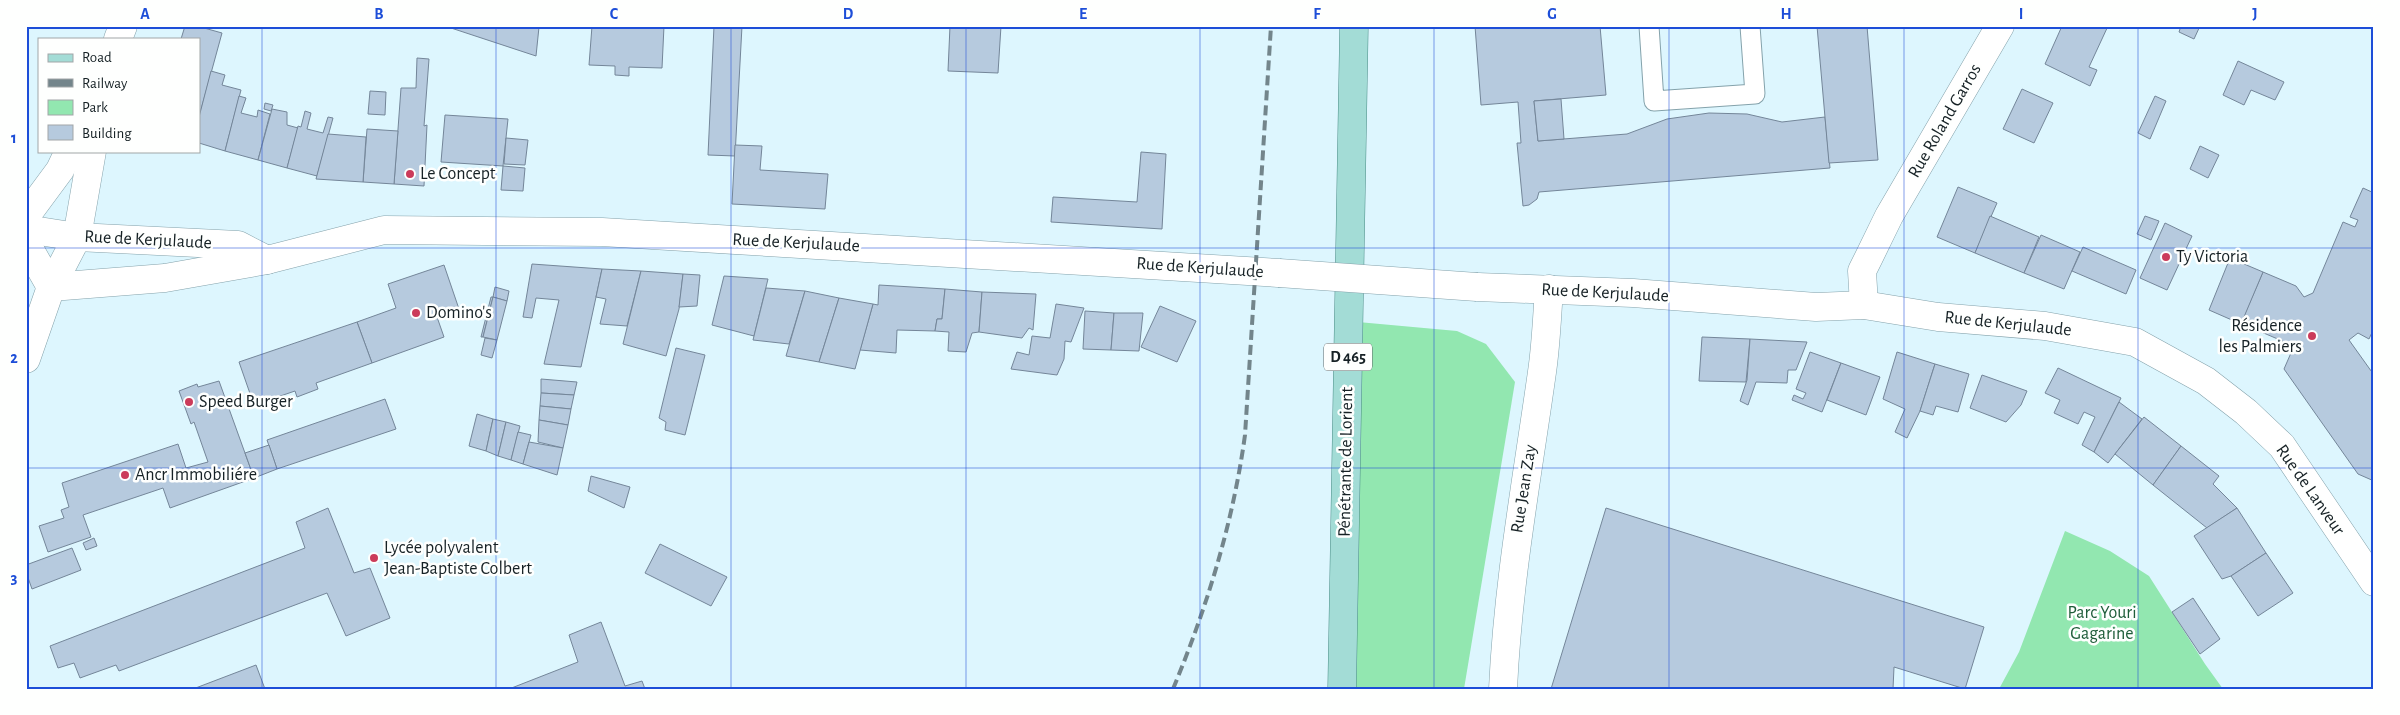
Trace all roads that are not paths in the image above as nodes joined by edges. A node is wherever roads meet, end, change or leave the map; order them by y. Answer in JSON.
{"nodes":[{"id":1,"x":123,"y":26,"type":"edge"},
{"id":2,"x":1354,"y":26,"type":"edge"},
{"id":3,"x":1649,"y":26,"type":"edge"},
{"id":4,"x":1750,"y":26,"type":"edge"},
{"id":5,"x":2000,"y":26,"type":"edge"},
{"id":6,"x":118,"y":38,"type":"edge"},
{"id":7,"x":69,"y":152,"type":"edge"},
{"id":8,"x":92,"y":152,"type":"edge"},
{"id":9,"x":26,"y":216,"type":"edge"},
{"id":10,"x":26,"y":229,"type":"edge"},
{"id":11,"x":77,"y":236,"type":"junction"},
{"id":12,"x":26,"y":243,"type":"edge"},
{"id":13,"x":266,"y":260,"type":"junction"},
{"id":14,"x":38,"y":285,"type":"edge"},
{"id":15,"x":1549,"y":289,"type":"junction"},
{"id":16,"x":1864,"y":305,"type":"junction"},
{"id":17,"x":2135,"y":342,"type":"joint"},
{"id":18,"x":26,"y":358,"type":"edge"},
{"id":19,"x":2374,"y":582,"type":"edge"},
{"id":20,"x":1342,"y":689,"type":"edge"},
{"id":21,"x":1504,"y":689,"type":"edge"}],
"edges":[{"from":1,"to":6,"type":"street"},
{"from":2,"to":20,"type":"main road","name":"Pénétrante de Lorient","number":"D 465"},
{"from":3,"to":4,"type":"lane"},
{"from":5,"to":16,"type":"street","name":"Rue Roland Garros"},
{"from":7,"to":9,"type":"street"},
{"from":8,"to":11,"type":"street"},
{"from":10,"to":11,"type":"street","name":"Rue de Kerjulaude"},
{"from":11,"to":13,"type":"street","name":"Rue de Kerjulaude"},
{"from":11,"to":14,"type":"street"},
{"from":12,"to":14,"type":"street"},
{"from":13,"to":14,"type":"street","name":"Rue de Kerjulaude"},
{"from":13,"to":15,"type":"street","name":"Rue de Kerjulaude","bridge":true},
{"from":14,"to":18,"type":"street"},
{"from":15,"to":16,"type":"street","name":"Rue de Kerjulaude"},
{"from":15,"to":21,"type":"street","name":"Rue Jean Zay"},
{"from":16,"to":17,"type":"street","name":"Rue de Kerjulaude"},
{"from":17,"to":19,"type":"street","name":"Rue de Lanveur"}]}
